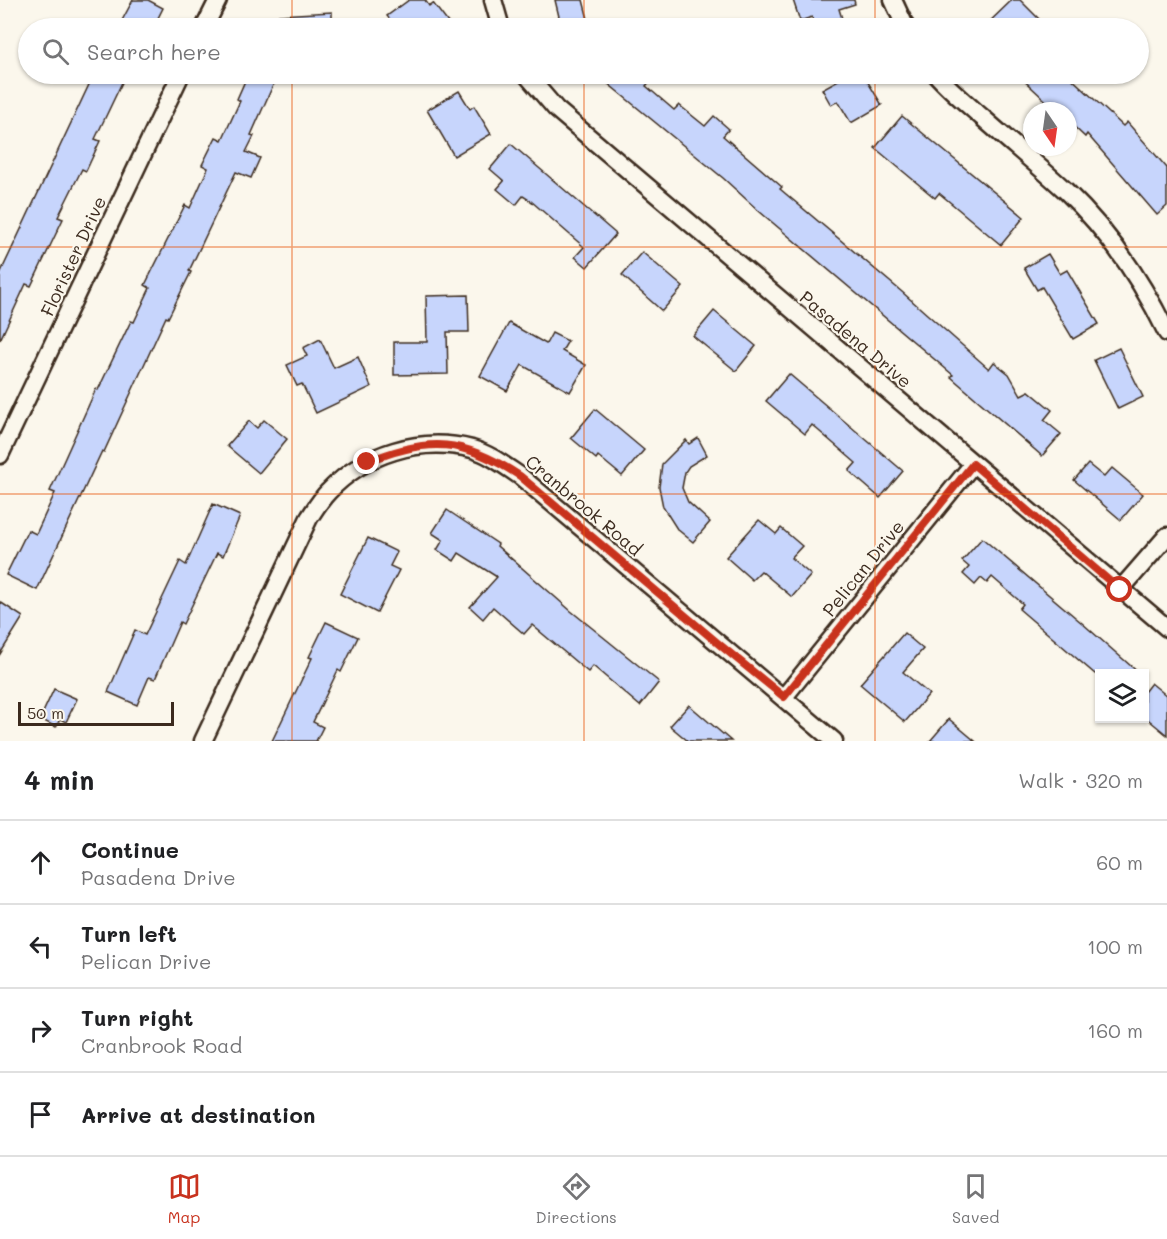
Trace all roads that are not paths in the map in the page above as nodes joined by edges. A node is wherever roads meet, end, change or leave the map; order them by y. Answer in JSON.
{"nodes":[{"id":1,"x":218,"y":0,"type":"edge"},
{"id":2,"x":493,"y":0,"type":"edge"},
{"id":3,"x":893,"y":0,"type":"edge"},
{"id":4,"x":209,"y":18,"type":"edge"},
{"id":5,"x":498,"y":18,"type":"edge"},
{"id":6,"x":901,"y":18,"type":"edge"},
{"id":7,"x":176,"y":84,"type":"edge"},
{"id":8,"x":535,"y":84,"type":"edge"},
{"id":9,"x":946,"y":84,"type":"edge"},
{"id":10,"x":1167,"y":333,"type":"edge"},
{"id":11,"x":0,"y":454,"type":"edge"},
{"id":12,"x":973,"y":464,"type":"junction"},
{"id":13,"x":1167,"y":536,"type":"edge"},
{"id":14,"x":1120,"y":590,"type":"junction"},
{"id":15,"x":1167,"y":628,"type":"edge"},
{"id":16,"x":784,"y":697,"type":"junction"},
{"id":17,"x":203,"y":741,"type":"edge"},
{"id":18,"x":834,"y":741,"type":"edge"}],
"edges":[{"from":1,"to":4,"type":"street"},
{"from":2,"to":5,"type":"street"},
{"from":3,"to":6,"type":"street"},
{"from":7,"to":11,"type":"street","name":"Florister Drive"},
{"from":8,"to":12,"type":"street","name":"Pasadena Drive"},
{"from":9,"to":10,"type":"street"},
{"from":12,"to":14,"type":"street","name":"Pasadena Drive"},
{"from":12,"to":16,"type":"street","name":"Pelican Drive"},
{"from":13,"to":14,"type":"street"},
{"from":14,"to":15,"type":"street","name":"Pasadena Drive"},
{"from":16,"to":17,"type":"street","name":"Cranbrook Road"},
{"from":16,"to":18,"type":"street","name":"Cranbrook Road"}]}
